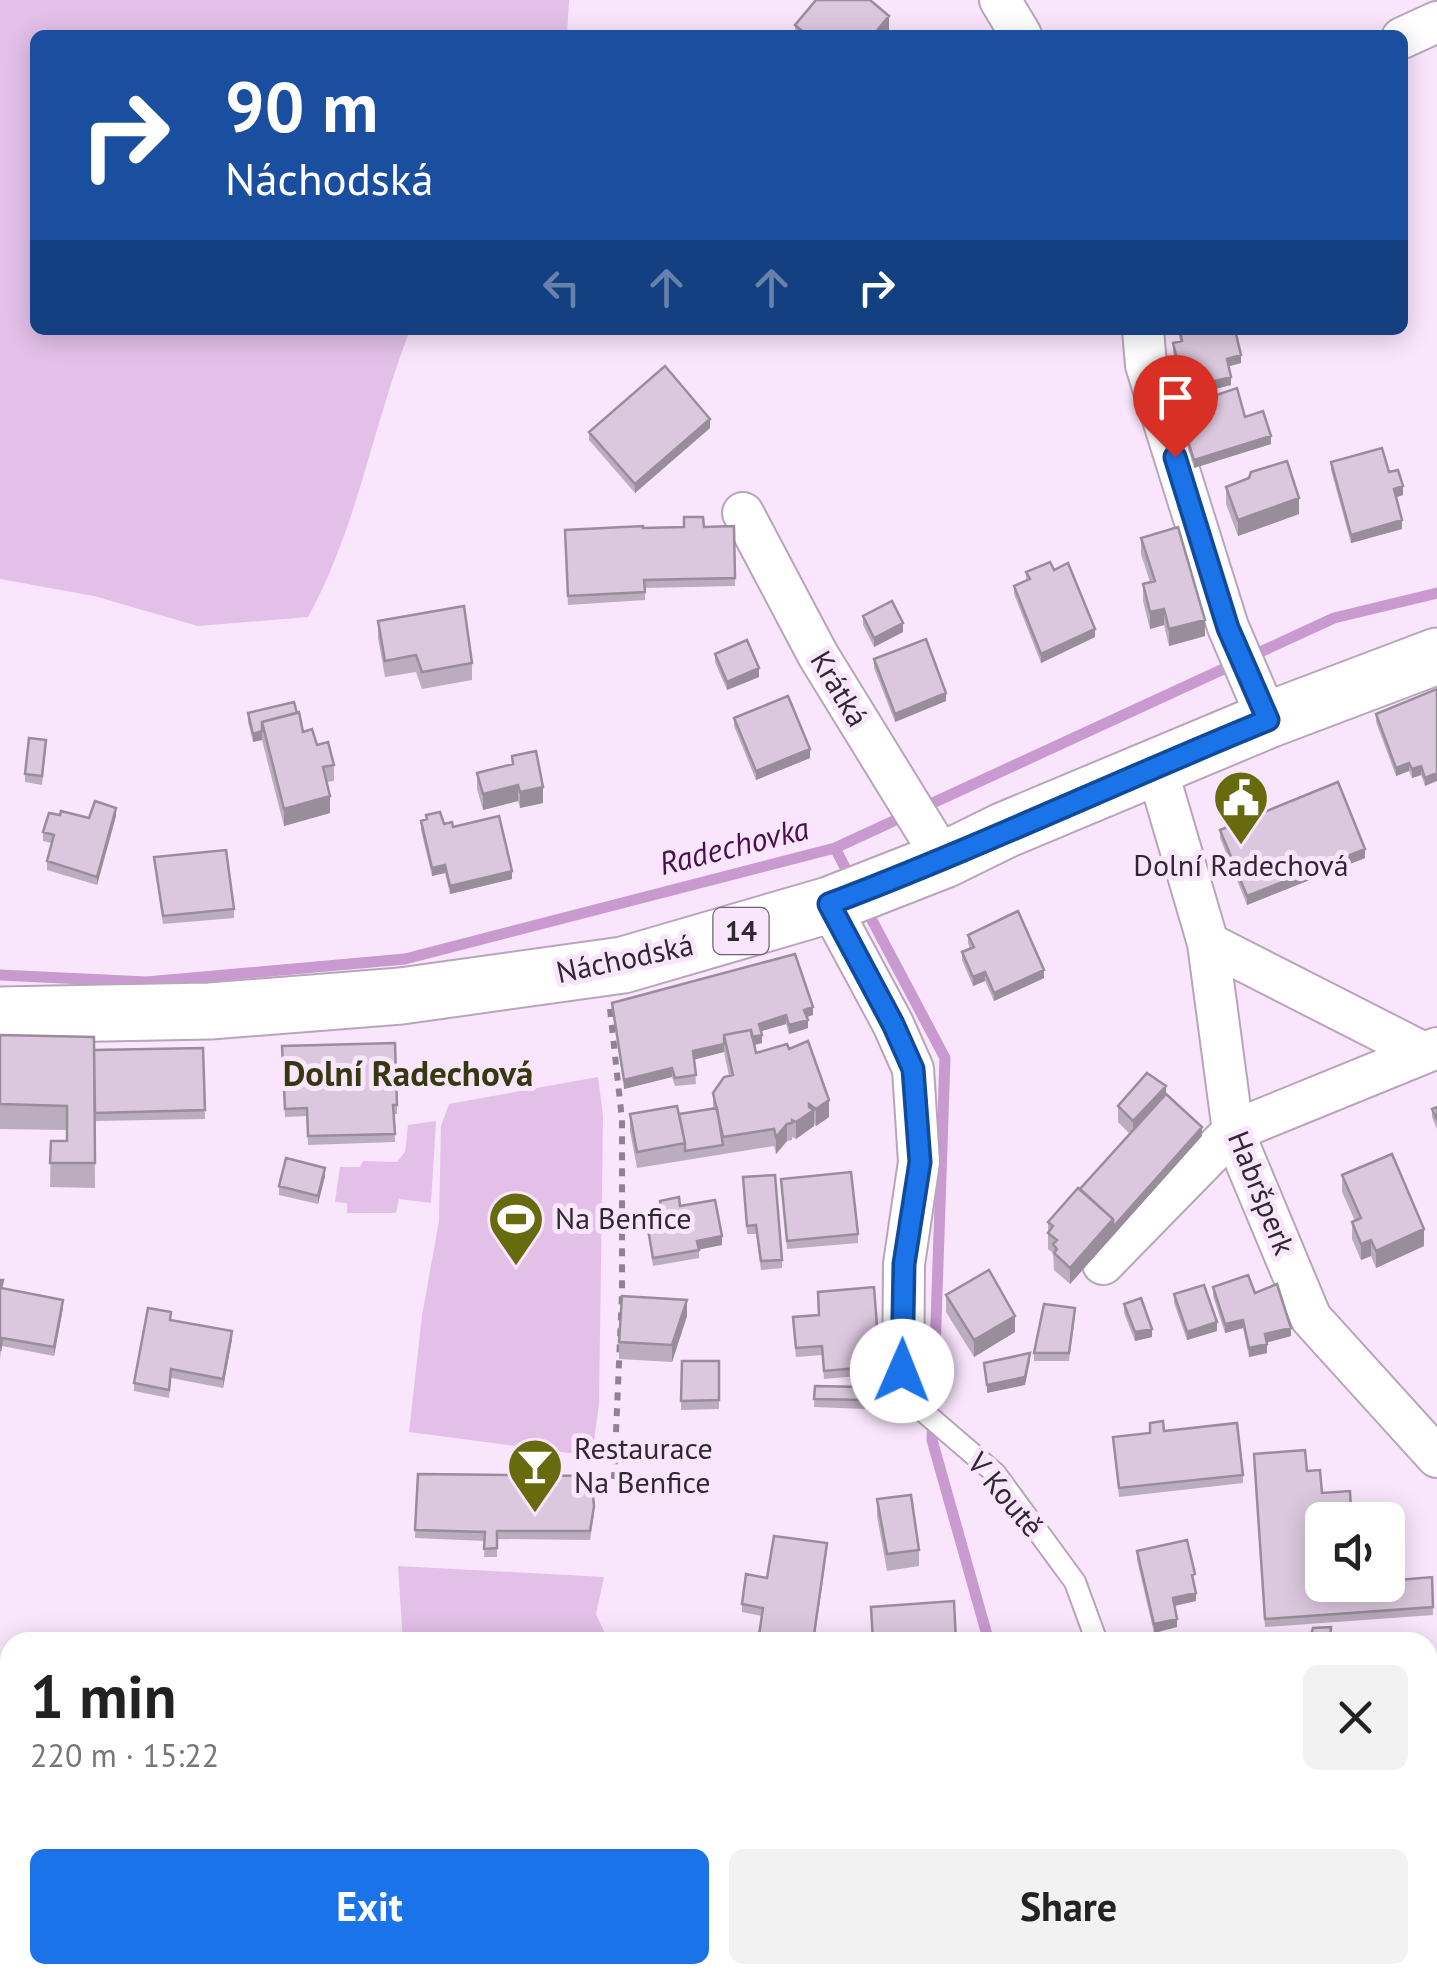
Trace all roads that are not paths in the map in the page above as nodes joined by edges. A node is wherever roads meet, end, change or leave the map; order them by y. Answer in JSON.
{"nodes":[{"id":1,"x":1000,"y":0,"type":"edge"},
{"id":2,"x":1437,"y":22,"type":"edge"},
{"id":3,"x":1018,"y":30,"type":"edge"},
{"id":4,"x":1408,"y":35,"type":"edge"},
{"id":5,"x":1143,"y":335,"type":"edge"},
{"id":6,"x":744,"y":512,"type":"dead end"},
{"id":7,"x":1437,"y":656,"type":"edge"},
{"id":8,"x":1268,"y":720,"type":"junction"},
{"id":9,"x":1156,"y":766,"type":"junction"},
{"id":10,"x":944,"y":860,"type":"junction"},
{"id":11,"x":829,"y":904,"type":"junction"},
{"id":12,"x":1208,"y":943,"type":"junction"},
{"id":13,"x":0,"y":1016,"type":"edge"},
{"id":14,"x":1430,"y":1050,"type":"edge"},
{"id":15,"x":1233,"y":1131,"type":"junction"},
{"id":16,"x":1103,"y":1264,"type":"dead end"},
{"id":17,"x":903,"y":1394,"type":"joint"},
{"id":18,"x":1437,"y":1457,"type":"edge"},
{"id":19,"x":1092,"y":1632,"type":"edge"}],
"edges":[{"from":1,"to":3,"type":"street"},
{"from":2,"to":4,"type":"street"},
{"from":5,"to":8,"type":"street"},
{"from":6,"to":10,"type":"street","name":"Krátká"},
{"from":7,"to":8,"type":"main road","name":"Náchodská","number":"14"},
{"from":8,"to":9,"type":"main road","name":"Náchodská","number":"14"},
{"from":9,"to":10,"type":"main road","name":"Náchodská","number":"14"},
{"from":9,"to":12,"type":"street","name":"Habršperk"},
{"from":10,"to":11,"type":"main road","name":"Náchodská","number":"14"},
{"from":11,"to":13,"type":"main road","name":"Náchodská","number":"14"},
{"from":11,"to":17,"type":"street","name":"V Koutě"},
{"from":12,"to":14,"type":"street"},
{"from":12,"to":15,"type":"street","name":"Habršperk"},
{"from":14,"to":15,"type":"street"},
{"from":15,"to":16,"type":"street"},
{"from":15,"to":18,"type":"street","name":"Habršperk"},
{"from":17,"to":19,"type":"lane","name":"V Koutě"}]}
